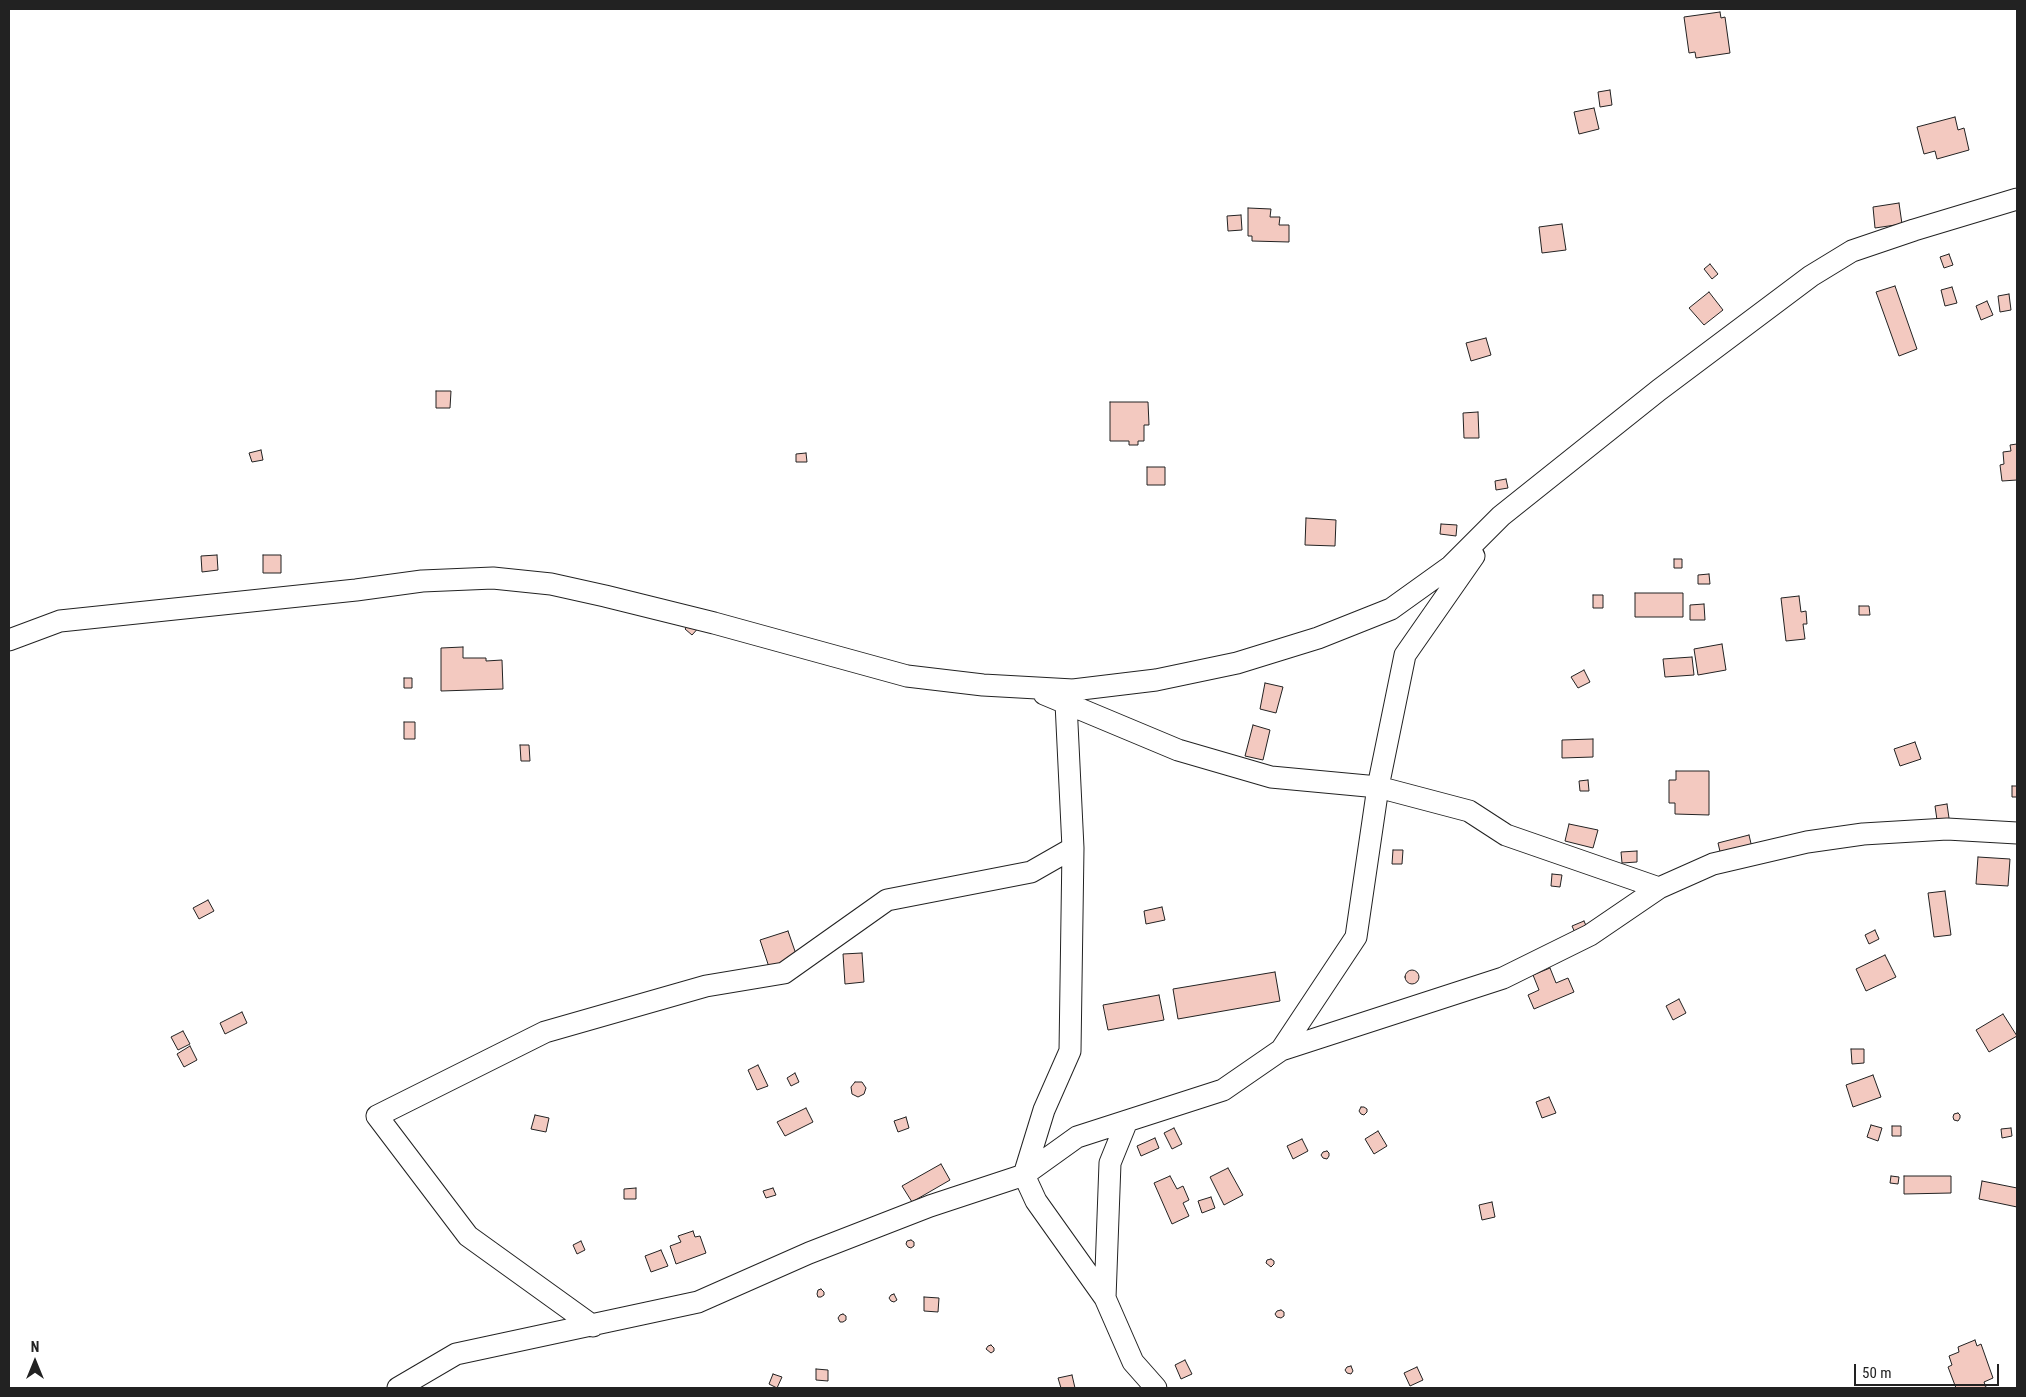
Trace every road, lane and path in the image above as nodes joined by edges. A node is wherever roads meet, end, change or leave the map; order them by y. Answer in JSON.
{"nodes":[{"id":1,"x":2017,"y":199,"type":"edge"},
{"id":2,"x":1501,"y":516,"type":"junction"},
{"id":3,"x":9,"y":640,"type":"edge"},
{"id":4,"x":1028,"y":687,"type":"junction"},
{"id":5,"x":1066,"y":703,"type":"junction"},
{"id":6,"x":1378,"y":787,"type":"junction"},
{"id":7,"x":2017,"y":833,"type":"edge"},
{"id":8,"x":1073,"y":848,"type":"junction"},
{"id":9,"x":1659,"y":888,"type":"junction"},
{"id":10,"x":1281,"y":1050,"type":"junction"},
{"id":11,"x":1127,"y":1121,"type":"junction"},
{"id":12,"x":1024,"y":1175,"type":"junction"},
{"id":13,"x":1105,"y":1298,"type":"junction"},
{"id":14,"x":594,"y":1326,"type":"junction"},
{"id":15,"x":398,"y":1388,"type":"edge"},
{"id":16,"x":1156,"y":1388,"type":"edge"}],
"edges":[{"from":1,"to":2,"type":"street"},
{"from":2,"to":4,"type":"street"},
{"from":2,"to":6,"type":"street"},
{"from":3,"to":4,"type":"street"},
{"from":4,"to":5,"type":"street"},
{"from":5,"to":6,"type":"street"},
{"from":5,"to":8,"type":"street"},
{"from":6,"to":9,"type":"street"},
{"from":6,"to":10,"type":"street"},
{"from":7,"to":9,"type":"street"},
{"from":8,"to":12,"type":"street"},
{"from":8,"to":14,"type":"street"},
{"from":9,"to":10,"type":"street"},
{"from":10,"to":11,"type":"street"},
{"from":11,"to":12,"type":"street"},
{"from":11,"to":13,"type":"street"},
{"from":12,"to":13,"type":"street"},
{"from":12,"to":14,"type":"street"},
{"from":13,"to":16,"type":"street"},
{"from":14,"to":15,"type":"street"}]}
